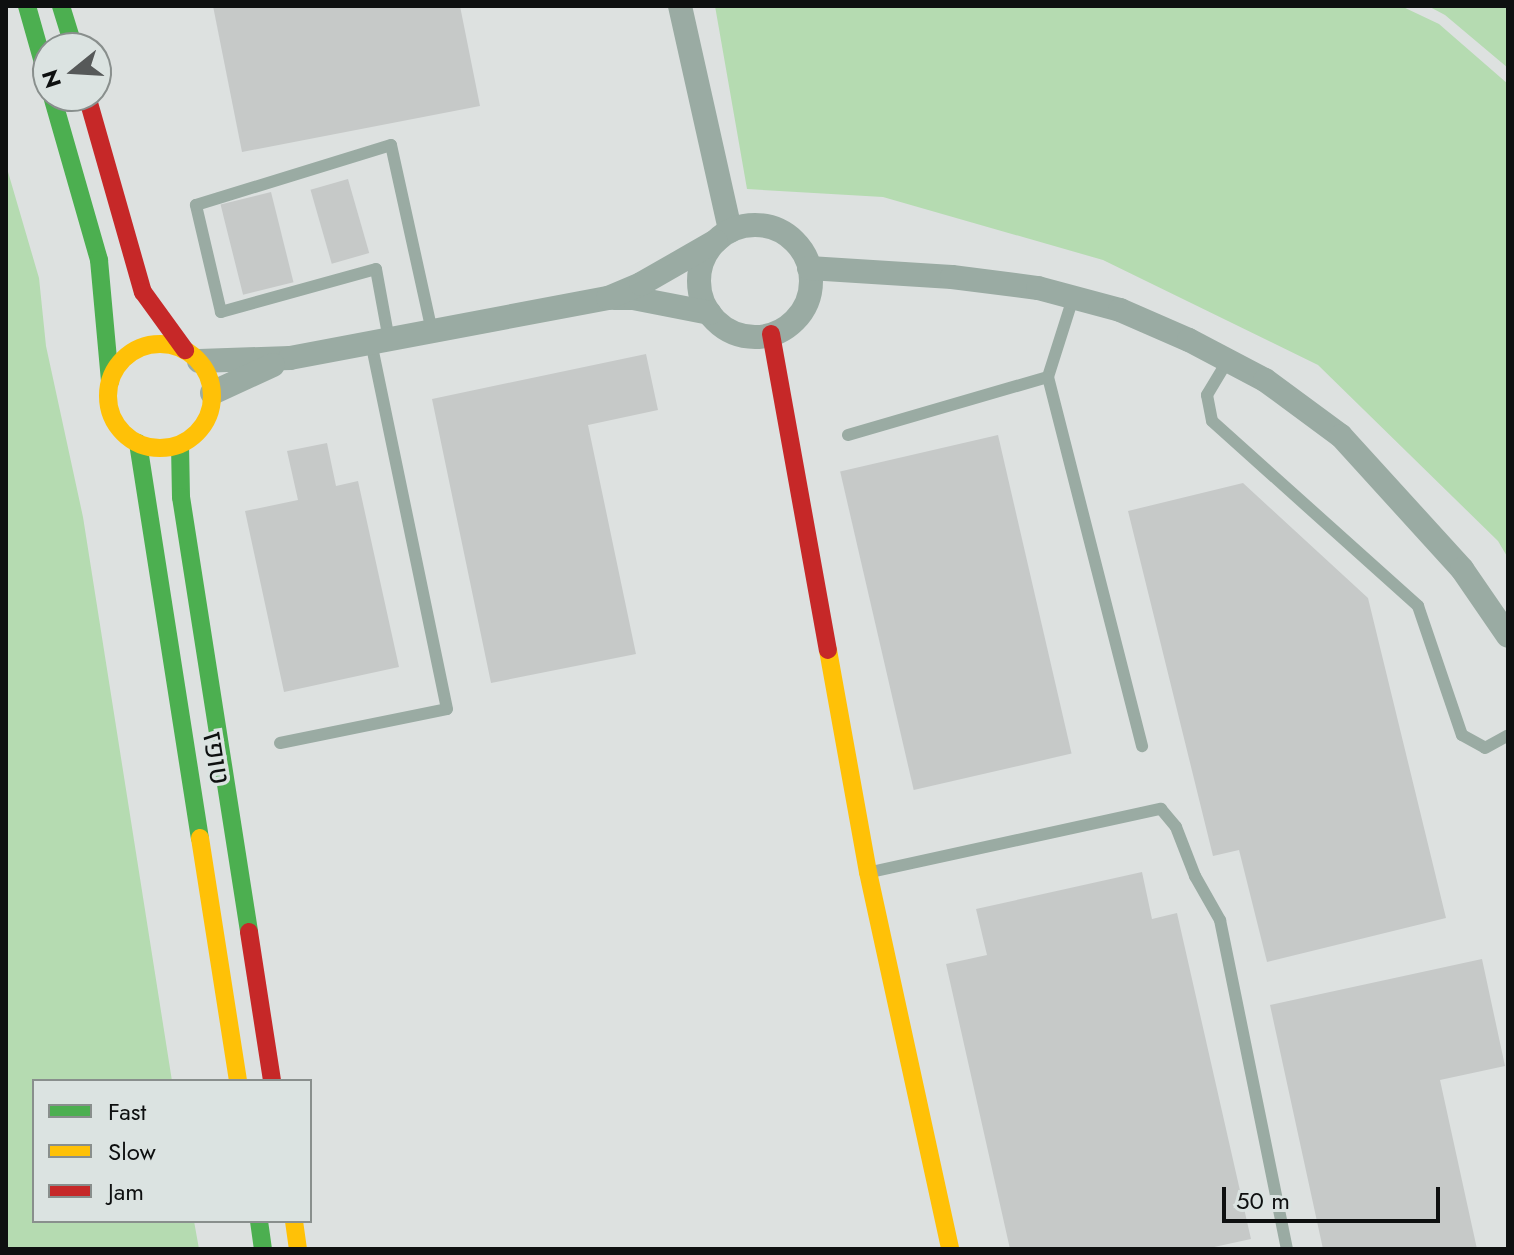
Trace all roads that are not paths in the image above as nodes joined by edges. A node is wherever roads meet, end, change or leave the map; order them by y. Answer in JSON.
{"nodes":[{"id":1,"x":27,"y":6,"type":"edge"},
{"id":2,"x":61,"y":6,"type":"edge"},
{"id":3,"x":680,"y":6,"type":"edge"},
{"id":4,"x":34,"y":32,"type":"edge"},
{"id":5,"x":69,"y":32,"type":"edge"},
{"id":6,"x":57,"y":112,"type":"edge"},
{"id":7,"x":92,"y":112,"type":"edge"},
{"id":8,"x":723,"y":236,"type":"junction"},
{"id":9,"x":809,"y":268,"type":"junction"},
{"id":10,"x":608,"y":298,"type":"junction"},
{"id":11,"x":1073,"y":298,"type":"junction"},
{"id":12,"x":710,"y":313,"type":"junction"},
{"id":13,"x":432,"y":331,"type":"junction"},
{"id":14,"x":771,"y":334,"type":"junction"},
{"id":15,"x":380,"y":341,"type":"junction"},
{"id":16,"x":192,"y":356,"type":"junction"},
{"id":17,"x":290,"y":358,"type":"junction"},
{"id":18,"x":1228,"y":360,"type":"junction"},
{"id":19,"x":1048,"y":377,"type":"junction"},
{"id":20,"x":110,"y":382,"type":"junction"},
{"id":21,"x":212,"y":393,"type":"junction"},
{"id":22,"x":848,"y":435,"type":"dead end"},
{"id":23,"x":138,"y":443,"type":"junction"},
{"id":24,"x":180,"y":445,"type":"junction"},
{"id":25,"x":1508,"y":636,"type":"edge"},
{"id":26,"x":1508,"y":735,"type":"edge"},
{"id":27,"x":280,"y":743,"type":"dead end"},
{"id":28,"x":1142,"y":746,"type":"dead end"},
{"id":29,"x":868,"y":872,"type":"junction"},
{"id":30,"x":238,"y":1079,"type":"edge"},
{"id":31,"x":272,"y":1079,"type":"edge"},
{"id":32,"x":259,"y":1223,"type":"edge"},
{"id":33,"x":294,"y":1223,"type":"edge"},
{"id":34,"x":263,"y":1249,"type":"edge"},
{"id":35,"x":298,"y":1249,"type":"edge"},
{"id":36,"x":950,"y":1249,"type":"edge"},
{"id":37,"x":1287,"y":1249,"type":"edge"}],
"edges":[{"from":1,"to":4,"type":"street"},
{"from":2,"to":5,"type":"street"},
{"from":3,"to":8,"type":"street"},
{"from":6,"to":20,"type":"street"},
{"from":7,"to":16,"type":"street"},
{"from":8,"to":9,"type":"street"},
{"from":8,"to":10,"type":"street"},
{"from":8,"to":12,"type":"street"},
{"from":9,"to":11,"type":"street"},
{"from":9,"to":14,"type":"street"},
{"from":10,"to":12,"type":"street"},
{"from":10,"to":13,"type":"street"},
{"from":11,"to":18,"type":"street"},
{"from":11,"to":19,"type":"lane"},
{"from":12,"to":14,"type":"street"},
{"from":13,"to":15,"type":"street"},
{"from":13,"to":15,"type":"lane"},
{"from":14,"to":29,"type":"street"},
{"from":15,"to":17,"type":"street"},
{"from":15,"to":27,"type":"lane"},
{"from":16,"to":17,"type":"street"},
{"from":16,"to":20,"type":"street"},
{"from":16,"to":21,"type":"street"},
{"from":17,"to":21,"type":"street"},
{"from":18,"to":25,"type":"street"},
{"from":18,"to":26,"type":"lane"},
{"from":19,"to":22,"type":"lane"},
{"from":19,"to":28,"type":"lane"},
{"from":20,"to":23,"type":"street"},
{"from":21,"to":24,"type":"street"},
{"from":23,"to":24,"type":"street"},
{"from":23,"to":30,"type":"street","name":"טופז"},
{"from":24,"to":31,"type":"street","name":"טופז"},
{"from":29,"to":36,"type":"street"},
{"from":29,"to":37,"type":"lane"},
{"from":32,"to":34,"type":"street"},
{"from":33,"to":35,"type":"street"}]}
